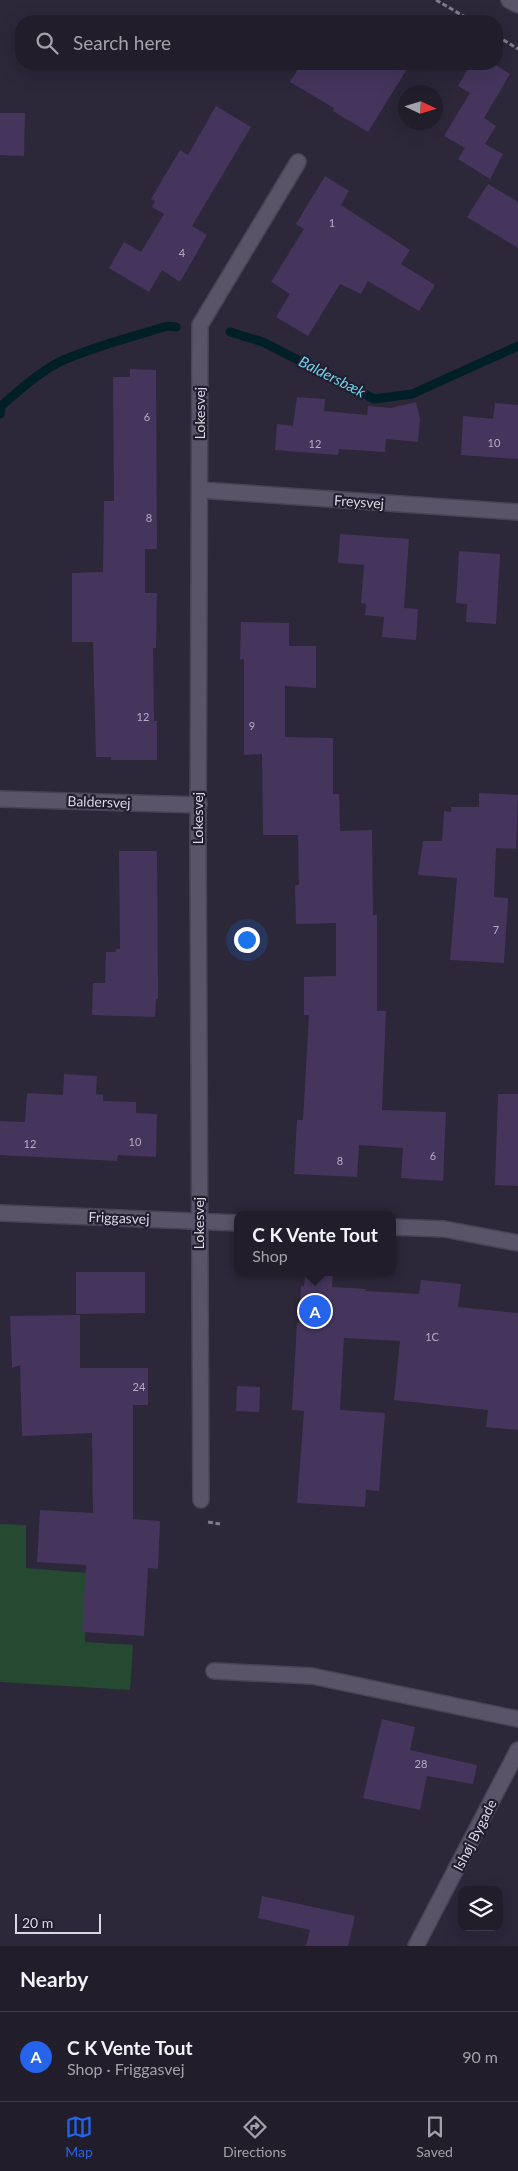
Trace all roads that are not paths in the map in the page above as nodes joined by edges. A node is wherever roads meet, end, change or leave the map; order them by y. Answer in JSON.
{"nodes":[{"id":1,"x":509,"y":0,"type":"edge"},
{"id":2,"x":518,"y":6,"type":"edge"},
{"id":3,"x":298,"y":162,"type":"dead end"},
{"id":4,"x":200,"y":490,"type":"junction"},
{"id":5,"x":518,"y":512,"type":"edge"},
{"id":6,"x":0,"y":799,"type":"edge"},
{"id":7,"x":198,"y":805,"type":"junction"},
{"id":8,"x":0,"y":1213,"type":"edge"},
{"id":9,"x":199,"y":1222,"type":"junction"},
{"id":10,"x":234,"y":1223,"type":"edge"},
{"id":11,"x":396,"y":1227,"type":"edge"},
{"id":12,"x":518,"y":1243,"type":"edge"},
{"id":13,"x":201,"y":1500,"type":"dead end"},
{"id":14,"x":214,"y":1671,"type":"dead end"},
{"id":15,"x":518,"y":1719,"type":"edge"},
{"id":16,"x":518,"y":1750,"type":"edge"},
{"id":17,"x":416,"y":1946,"type":"edge"}],
"edges":[{"from":1,"to":2,"type":"street"},
{"from":3,"to":4,"type":"street","name":"Lokesvej"},
{"from":4,"to":5,"type":"street","name":"Freysvej"},
{"from":4,"to":7,"type":"street","name":"Lokesvej"},
{"from":6,"to":7,"type":"street","name":"Baldersvej"},
{"from":7,"to":9,"type":"street","name":"Lokesvej"},
{"from":8,"to":9,"type":"street","name":"Friggasvej"},
{"from":9,"to":10,"type":"street","name":"Friggasvej"},
{"from":9,"to":13,"type":"street","name":"Lokesvej"},
{"from":11,"to":12,"type":"street"},
{"from":14,"to":15,"type":"street"},
{"from":16,"to":17,"type":"street","name":"Ishøj Bygade"}]}
